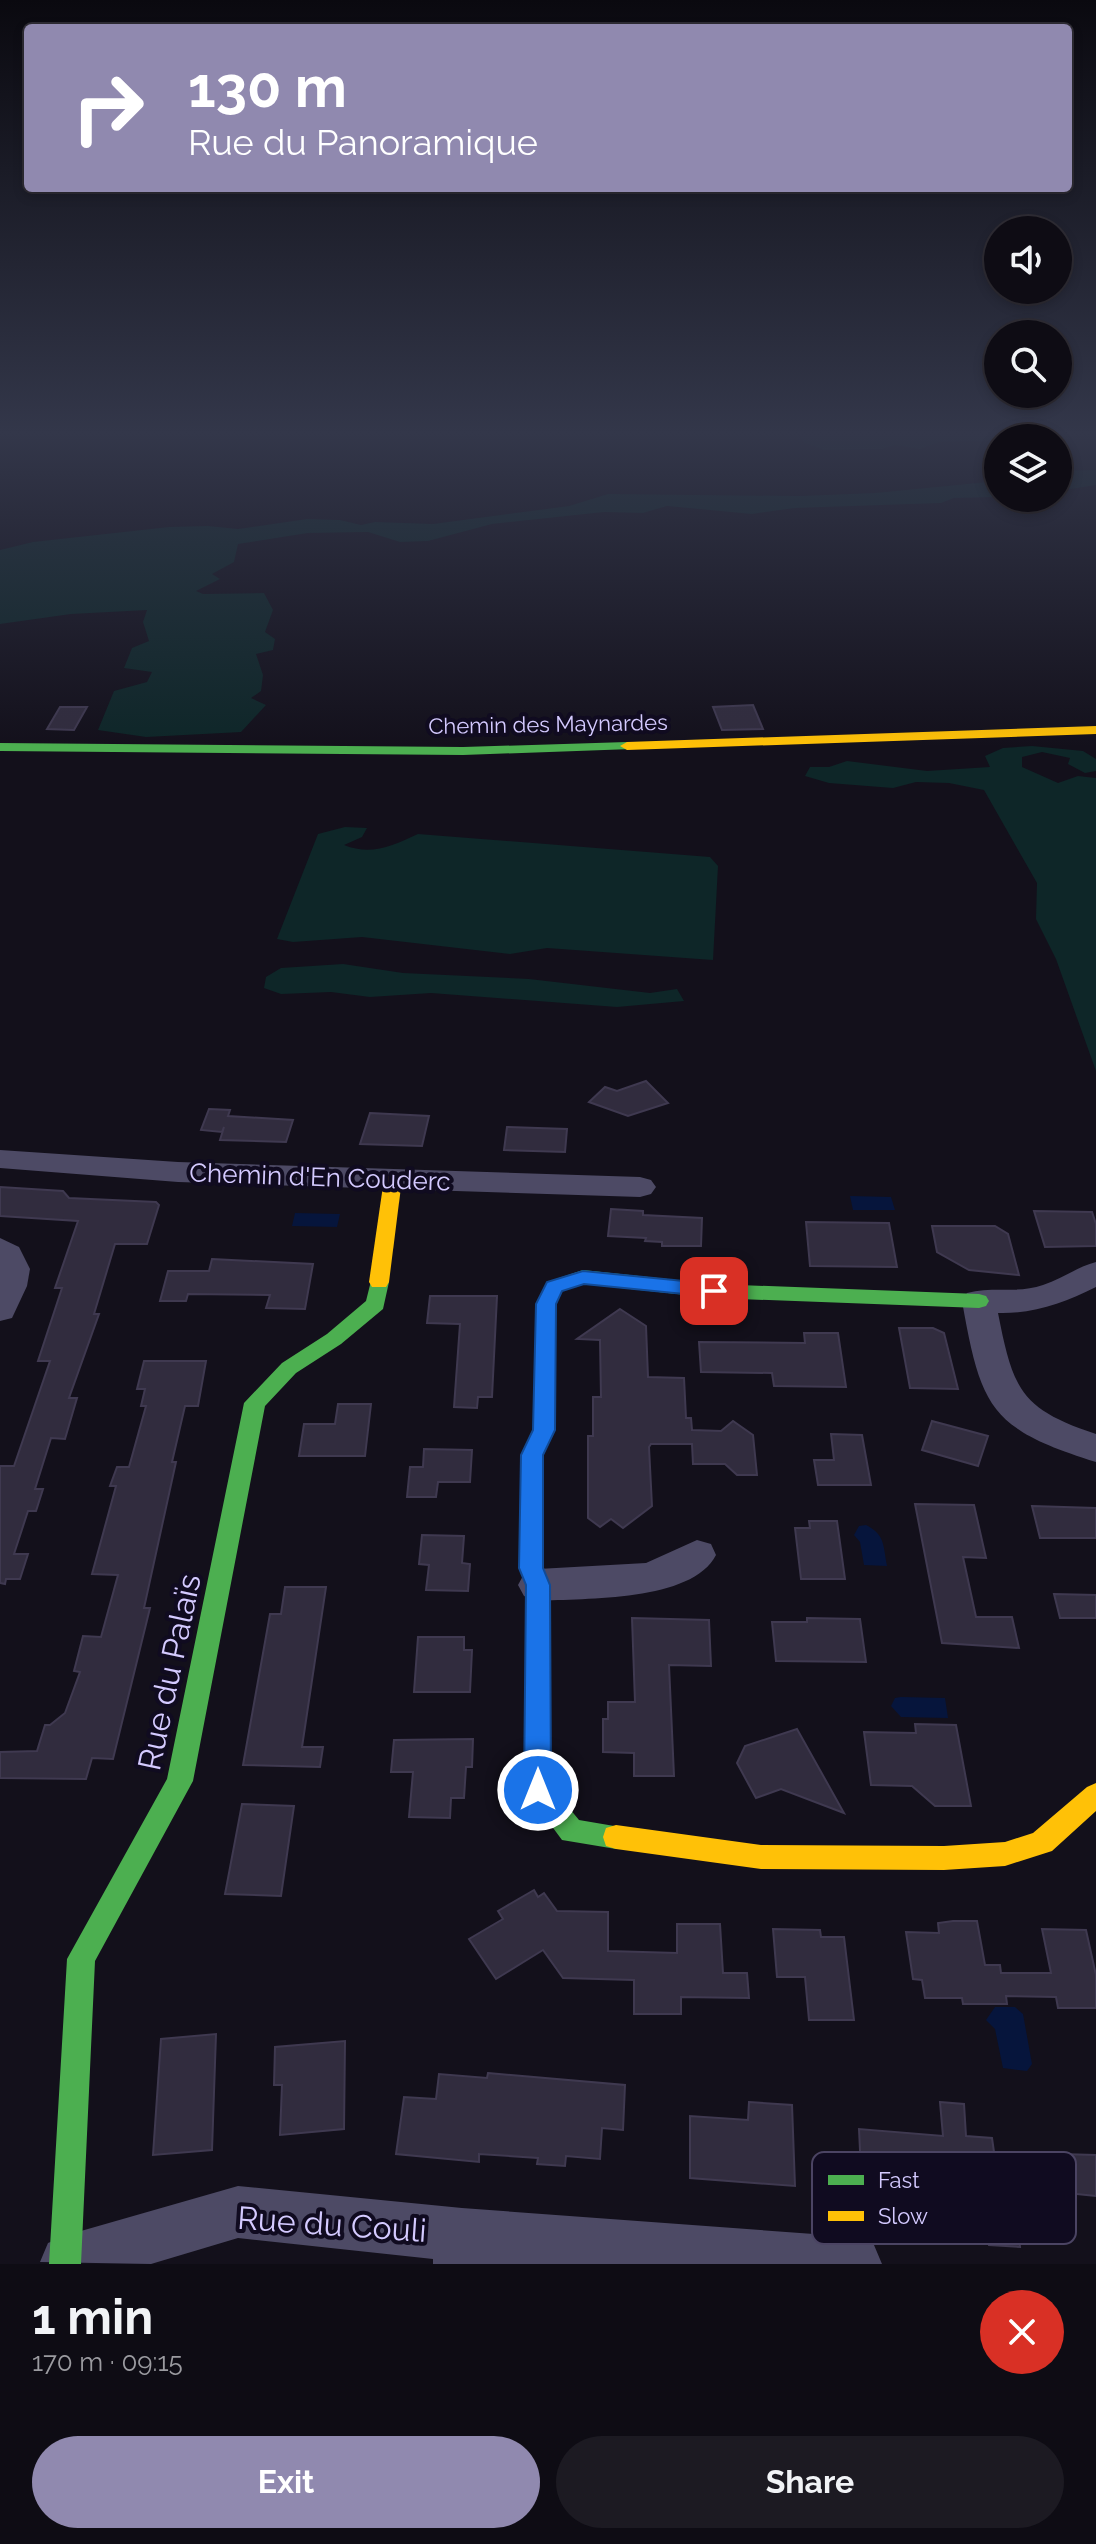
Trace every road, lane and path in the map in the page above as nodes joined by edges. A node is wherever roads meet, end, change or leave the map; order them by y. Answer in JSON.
{"nodes":[{"id":1,"x":1096,"y":730,"type":"edge"},
{"id":2,"x":0,"y":747,"type":"edge"},
{"id":3,"x":0,"y":1159,"type":"edge"},
{"id":4,"x":393,"y":1179,"type":"junction"},
{"id":5,"x":640,"y":1187,"type":"dead end"},
{"id":6,"x":0,"y":1249,"type":"edge"},
{"id":7,"x":1096,"y":1273,"type":"edge"},
{"id":8,"x":979,"y":1301,"type":"junction"},
{"id":9,"x":0,"y":1310,"type":"edge"},
{"id":10,"x":1096,"y":1448,"type":"edge"},
{"id":11,"x":697,"y":1555,"type":"dead end"},
{"id":12,"x":538,"y":1585,"type":"junction"},
{"id":13,"x":1096,"y":1796,"type":"edge"},
{"id":14,"x":461,"y":2249,"type":"edge"},
{"id":15,"x":65,"y":2263,"type":"edge"},
{"id":16,"x":855,"y":2264,"type":"edge"}],
"edges":[{"from":1,"to":2,"type":"street","name":"Chemin des Maynardes"},
{"from":3,"to":4,"type":"street","name":"Chemin d'En Couderc"},
{"from":4,"to":5,"type":"street","name":"Chemin d'En Couderc"},
{"from":4,"to":15,"type":"street","name":"Rue du Palaïs"},
{"from":6,"to":9,"type":"street"},
{"from":7,"to":8,"type":"street"},
{"from":8,"to":10,"type":"street"},
{"from":8,"to":12,"type":"street"},
{"from":11,"to":12,"type":"street"},
{"from":12,"to":13,"type":"street"},
{"from":14,"to":15,"type":"street","name":"Rue du Couli"},
{"from":14,"to":16,"type":"street","name":"Rue du Couli"}]}
